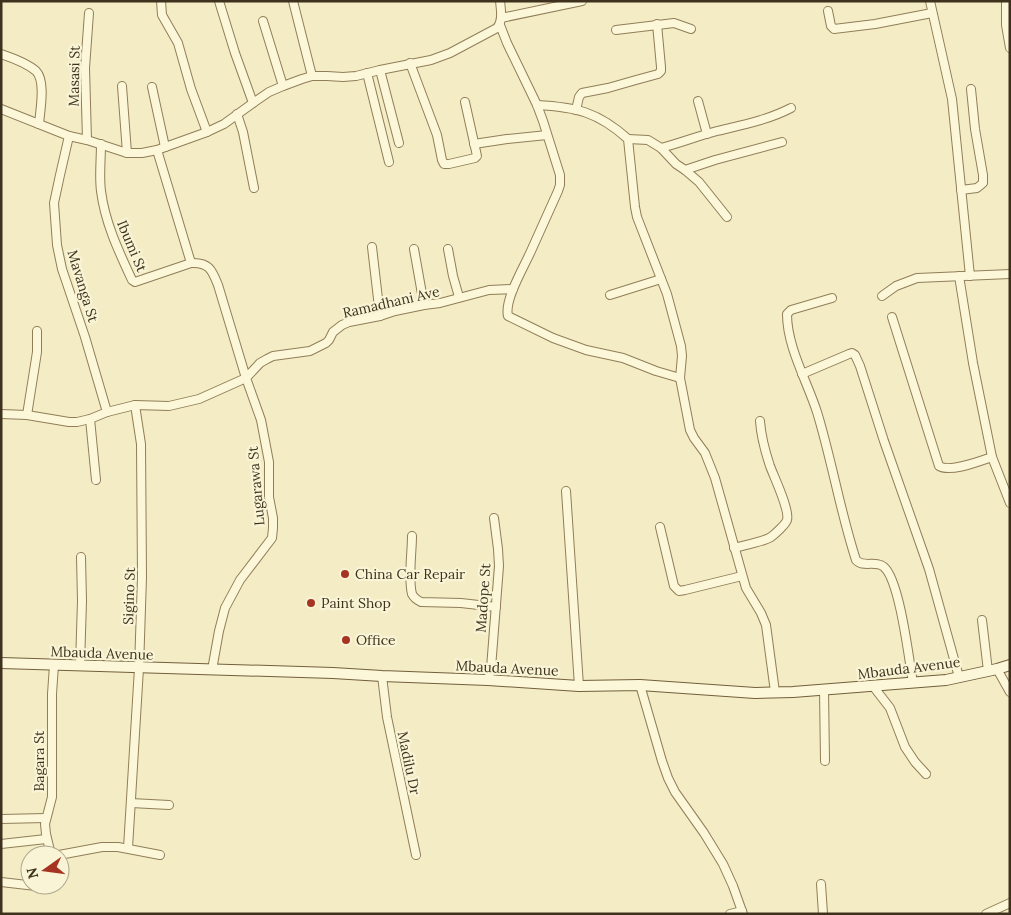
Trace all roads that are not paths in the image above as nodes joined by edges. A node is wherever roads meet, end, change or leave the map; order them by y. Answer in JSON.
{"nodes":[{"id":1,"x":161,"y":1,"type":"edge"},
{"id":2,"x":219,"y":1,"type":"edge"},
{"id":3,"x":293,"y":1,"type":"edge"},
{"id":4,"x":500,"y":1,"type":"edge"},
{"id":5,"x":582,"y":1,"type":"edge"},
{"id":6,"x":930,"y":1,"type":"edge"},
{"id":7,"x":1006,"y":1,"type":"edge"},
{"id":8,"x":828,"y":11,"type":"dead end"},
{"id":9,"x":89,"y":13,"type":"dead end"},
{"id":10,"x":932,"y":13,"type":"junction"},
{"id":11,"x":263,"y":21,"type":"dead end"},
{"id":12,"x":500,"y":22,"type":"junction"},
{"id":13,"x":657,"y":24,"type":"junction"},
{"id":14,"x":691,"y":29,"type":"dead end"},
{"id":15,"x":616,"y":30,"type":"dead end"},
{"id":16,"x":1010,"y":48,"type":"edge"},
{"id":17,"x":1,"y":54,"type":"edge"},
{"id":18,"x":410,"y":63,"type":"junction"},
{"id":19,"x":380,"y":70,"type":"junction"},
{"id":20,"x":367,"y":73,"type":"junction"},
{"id":21,"x":312,"y":76,"type":"junction"},
{"id":22,"x":122,"y":86,"type":"dead end"},
{"id":23,"x":283,"y":86,"type":"junction"},
{"id":24,"x":152,"y":87,"type":"dead end"},
{"id":25,"x":971,"y":89,"type":"dead end"},
{"id":26,"x":698,"y":101,"type":"dead end"},
{"id":27,"x":465,"y":102,"type":"dead end"},
{"id":28,"x":253,"y":103,"type":"junction"},
{"id":29,"x":537,"y":105,"type":"junction"},
{"id":30,"x":791,"y":108,"type":"dead end"},
{"id":31,"x":1,"y":110,"type":"edge"},
{"id":32,"x":576,"y":110,"type":"junction"},
{"id":33,"x":237,"y":114,"type":"junction"},
{"id":34,"x":38,"y":124,"type":"junction"},
{"id":35,"x":207,"y":132,"type":"junction"},
{"id":36,"x":707,"y":134,"type":"junction"},
{"id":37,"x":548,"y":135,"type":"junction"},
{"id":38,"x":69,"y":136,"type":"junction"},
{"id":39,"x":628,"y":139,"type":"junction"},
{"id":40,"x":87,"y":140,"type":"junction"},
{"id":41,"x":782,"y":142,"type":"dead end"},
{"id":42,"x":399,"y":143,"type":"dead end"},
{"id":43,"x":101,"y":144,"type":"junction"},
{"id":44,"x":474,"y":144,"type":"junction"},
{"id":45,"x":165,"y":147,"type":"junction"},
{"id":46,"x":661,"y":148,"type":"junction"},
{"id":47,"x":157,"y":150,"type":"junction"},
{"id":48,"x":127,"y":153,"type":"junction"},
{"id":49,"x":388,"y":162,"type":"dead end"},
{"id":50,"x":685,"y":170,"type":"junction"},
{"id":51,"x":254,"y":188,"type":"dead end"},
{"id":52,"x":961,"y":190,"type":"junction"},
{"id":53,"x":727,"y":218,"type":"dead end"},
{"id":54,"x":372,"y":248,"type":"dead end"},
{"id":55,"x":414,"y":249,"type":"dead end"},
{"id":56,"x":448,"y":249,"type":"dead end"},
{"id":57,"x":191,"y":263,"type":"junction"},
{"id":58,"x":1010,"y":274,"type":"edge"},
{"id":59,"x":959,"y":276,"type":"junction"},
{"id":60,"x":970,"y":276,"type":"junction"},
{"id":61,"x":661,"y":279,"type":"junction"},
{"id":62,"x":513,"y":289,"type":"junction"},
{"id":63,"x":610,"y":295,"type":"dead end"},
{"id":64,"x":882,"y":296,"type":"dead end"},
{"id":65,"x":459,"y":297,"type":"junction"},
{"id":66,"x":832,"y":298,"type":"dead end"},
{"id":67,"x":424,"y":305,"type":"junction"},
{"id":68,"x":380,"y":316,"type":"junction"},
{"id":69,"x":892,"y":317,"type":"dead end"},
{"id":70,"x":37,"y":331,"type":"dead end"},
{"id":71,"x":802,"y":374,"type":"junction"},
{"id":72,"x":246,"y":378,"type":"junction"},
{"id":73,"x":680,"y":378,"type":"junction"},
{"id":74,"x":135,"y":405,"type":"junction"},
{"id":75,"x":108,"y":412,"type":"junction"},
{"id":76,"x":1,"y":414,"type":"edge"},
{"id":77,"x":26,"y":414,"type":"junction"},
{"id":78,"x":90,"y":419,"type":"junction"},
{"id":79,"x":760,"y":421,"type":"dead end"},
{"id":80,"x":992,"y":456,"type":"junction"},
{"id":81,"x":96,"y":480,"type":"dead end"},
{"id":82,"x":566,"y":491,"type":"dead end"},
{"id":83,"x":1010,"y":503,"type":"edge"},
{"id":84,"x":494,"y":518,"type":"dead end"},
{"id":85,"x":660,"y":528,"type":"dead end"},
{"id":86,"x":412,"y":536,"type":"dead end"},
{"id":87,"x":734,"y":548,"type":"junction"},
{"id":88,"x":82,"y":557,"type":"dead end"},
{"id":89,"x":742,"y":576,"type":"junction"},
{"id":90,"x":496,"y":607,"type":"junction"},
{"id":91,"x":982,"y":620,"type":"dead end"},
{"id":92,"x":1,"y":663,"type":"edge"},
{"id":93,"x":54,"y":665,"type":"junction"},
{"id":94,"x":1010,"y":665,"type":"edge"},
{"id":95,"x":80,"y":666,"type":"junction"},
{"id":96,"x":138,"y":668,"type":"junction"},
{"id":97,"x":212,"y":670,"type":"junction"},
{"id":98,"x":992,"y":670,"type":"junction"},
{"id":99,"x":382,"y":676,"type":"junction"},
{"id":100,"x":959,"y":677,"type":"junction"},
{"id":101,"x":488,"y":680,"type":"junction"},
{"id":102,"x":913,"y":683,"type":"junction"},
{"id":103,"x":640,"y":685,"type":"junction"},
{"id":104,"x":579,"y":686,"type":"junction"},
{"id":105,"x":873,"y":686,"type":"junction"},
{"id":106,"x":824,"y":690,"type":"junction"},
{"id":107,"x":775,"y":692,"type":"junction"},
{"id":108,"x":1010,"y":692,"type":"edge"},
{"id":109,"x":825,"y":761,"type":"dead end"},
{"id":110,"x":926,"y":774,"type":"dead end"},
{"id":111,"x":131,"y":803,"type":"junction"},
{"id":112,"x":169,"y":805,"type":"dead end"},
{"id":113,"x":46,"y":818,"type":"junction"},
{"id":114,"x":1,"y":819,"type":"edge"},
{"id":115,"x":46,"y":838,"type":"junction"},
{"id":116,"x":1,"y":844,"type":"edge"},
{"id":117,"x":48,"y":845,"type":"edge"},
{"id":118,"x":128,"y":848,"type":"junction"},
{"id":119,"x":70,"y":853,"type":"edge"},
{"id":120,"x":160,"y":855,"type":"dead end"},
{"id":121,"x":416,"y":855,"type":"dead end"},
{"id":122,"x":1,"y":882,"type":"edge"},
{"id":123,"x":20,"y":884,"type":"edge"},
{"id":124,"x":821,"y":884,"type":"dead end"},
{"id":125,"x":1010,"y":904,"type":"edge"},
{"id":126,"x":738,"y":913,"type":"edge"},
{"id":127,"x":823,"y":914,"type":"edge"},
{"id":128,"x":986,"y":914,"type":"edge"}],
"edges":[{"from":1,"to":35,"type":"street"},
{"from":2,"to":28,"type":"street"},
{"from":3,"to":21,"type":"street"},
{"from":4,"to":12,"type":"street"},
{"from":5,"to":12,"type":"street"},
{"from":6,"to":10,"type":"street"},
{"from":7,"to":16,"type":"street"},
{"from":8,"to":10,"type":"street"},
{"from":9,"to":40,"type":"street","name":"Masasi St"},
{"from":10,"to":52,"type":"street"},
{"from":11,"to":23,"type":"street"},
{"from":12,"to":18,"type":"street"},
{"from":12,"to":29,"type":"street"},
{"from":13,"to":14,"type":"street"},
{"from":13,"to":15,"type":"street"},
{"from":13,"to":32,"type":"street"},
{"from":17,"to":34,"type":"street"},
{"from":18,"to":19,"type":"street"},
{"from":18,"to":44,"type":"street"},
{"from":19,"to":20,"type":"street"},
{"from":19,"to":42,"type":"street"},
{"from":20,"to":21,"type":"street"},
{"from":20,"to":49,"type":"street"},
{"from":21,"to":23,"type":"street"},
{"from":22,"to":48,"type":"street"},
{"from":23,"to":28,"type":"street"},
{"from":24,"to":45,"type":"street"},
{"from":25,"to":52,"type":"street"},
{"from":26,"to":36,"type":"street"},
{"from":27,"to":44,"type":"street"},
{"from":28,"to":33,"type":"street"},
{"from":29,"to":32,"type":"street"},
{"from":29,"to":37,"type":"street"},
{"from":30,"to":36,"type":"street"},
{"from":31,"to":34,"type":"street"},
{"from":32,"to":39,"type":"street"},
{"from":33,"to":35,"type":"street"},
{"from":33,"to":51,"type":"street"},
{"from":34,"to":38,"type":"street"},
{"from":35,"to":45,"type":"street"},
{"from":36,"to":46,"type":"street"},
{"from":37,"to":44,"type":"street"},
{"from":37,"to":62,"type":"street"},
{"from":38,"to":40,"type":"street"},
{"from":38,"to":75,"type":"street","name":"Mavanga St"},
{"from":39,"to":46,"type":"street"},
{"from":39,"to":61,"type":"street"},
{"from":40,"to":43,"type":"street"},
{"from":41,"to":50,"type":"street"},
{"from":43,"to":48,"type":"street"},
{"from":43,"to":57,"type":"street","name":"Ibumi St"},
{"from":45,"to":47,"type":"street"},
{"from":46,"to":50,"type":"street"},
{"from":47,"to":48,"type":"street"},
{"from":47,"to":57,"type":"street"},
{"from":50,"to":53,"type":"street"},
{"from":52,"to":60,"type":"street"},
{"from":54,"to":68,"type":"street"},
{"from":55,"to":67,"type":"street"},
{"from":56,"to":65,"type":"street"},
{"from":57,"to":72,"type":"street"},
{"from":58,"to":60,"type":"street"},
{"from":59,"to":60,"type":"street"},
{"from":59,"to":64,"type":"street"},
{"from":59,"to":80,"type":"street"},
{"from":61,"to":63,"type":"street"},
{"from":61,"to":73,"type":"street"},
{"from":62,"to":65,"type":"street","name":"Ramadhani Ave"},
{"from":62,"to":73,"type":"street"},
{"from":65,"to":67,"type":"street","name":"Ramadhani Ave"},
{"from":66,"to":71,"type":"street"},
{"from":67,"to":68,"type":"street","name":"Ramadhani Ave"},
{"from":68,"to":72,"type":"street","name":"Ramadhani Ave"},
{"from":69,"to":80,"type":"street"},
{"from":70,"to":77,"type":"street"},
{"from":71,"to":100,"type":"street"},
{"from":71,"to":102,"type":"street"},
{"from":72,"to":74,"type":"street","name":"Ramadhani Ave"},
{"from":72,"to":97,"type":"street","name":"Lugarawa St"},
{"from":73,"to":87,"type":"street"},
{"from":74,"to":75,"type":"street","name":"Ramadhani Ave"},
{"from":74,"to":96,"type":"street","name":"Sigino St"},
{"from":75,"to":78,"type":"street","name":"Ramadhani Ave"},
{"from":76,"to":77,"type":"street","name":"Ramadhani Ave"},
{"from":77,"to":78,"type":"street","name":"Ramadhani Ave"},
{"from":78,"to":81,"type":"street"},
{"from":79,"to":87,"type":"street"},
{"from":80,"to":83,"type":"street"},
{"from":82,"to":104,"type":"street"},
{"from":84,"to":90,"type":"street","name":"Madope St"},
{"from":85,"to":89,"type":"street"},
{"from":86,"to":90,"type":"street"},
{"from":87,"to":89,"type":"street"},
{"from":88,"to":95,"type":"street"},
{"from":89,"to":107,"type":"street"},
{"from":90,"to":101,"type":"street","name":"Madope St"},
{"from":91,"to":98,"type":"street"},
{"from":92,"to":93,"type":"street","name":"Mbauda Avenue"},
{"from":93,"to":95,"type":"street","name":"Mbauda Avenue"},
{"from":93,"to":113,"type":"street","name":"Bagara St"},
{"from":94,"to":98,"type":"street","name":"Mbauda Avenue"},
{"from":95,"to":96,"type":"street","name":"Mbauda Avenue"},
{"from":96,"to":97,"type":"street","name":"Mbauda Avenue"},
{"from":96,"to":111,"type":"street","name":"Sigino St"},
{"from":97,"to":99,"type":"street","name":"Mbauda Avenue"},
{"from":98,"to":100,"type":"street","name":"Mbauda Avenue"},
{"from":98,"to":108,"type":"street"},
{"from":99,"to":101,"type":"street","name":"Mbauda Avenue"},
{"from":99,"to":121,"type":"street","name":"Madilu Dr"},
{"from":100,"to":102,"type":"street","name":"Mbauda Avenue"},
{"from":101,"to":104,"type":"street","name":"Mbauda Avenue"},
{"from":102,"to":105,"type":"street","name":"Mbauda Avenue"},
{"from":103,"to":104,"type":"street","name":"Mbauda Avenue"},
{"from":103,"to":107,"type":"street","name":"Mbauda Avenue"},
{"from":103,"to":126,"type":"street"},
{"from":105,"to":106,"type":"street","name":"Mbauda Avenue"},
{"from":105,"to":110,"type":"street"},
{"from":106,"to":107,"type":"street","name":"Mbauda Avenue"},
{"from":106,"to":109,"type":"street"},
{"from":111,"to":112,"type":"street"},
{"from":111,"to":118,"type":"street","name":"Sigino St"},
{"from":113,"to":114,"type":"street"},
{"from":113,"to":115,"type":"street","name":"Bagara St"},
{"from":115,"to":116,"type":"street"},
{"from":115,"to":117,"type":"street","name":"Bagara St"},
{"from":118,"to":119,"type":"street"},
{"from":118,"to":120,"type":"street"},
{"from":122,"to":123,"type":"street"},
{"from":124,"to":127,"type":"street"},
{"from":125,"to":128,"type":"street"}]}
